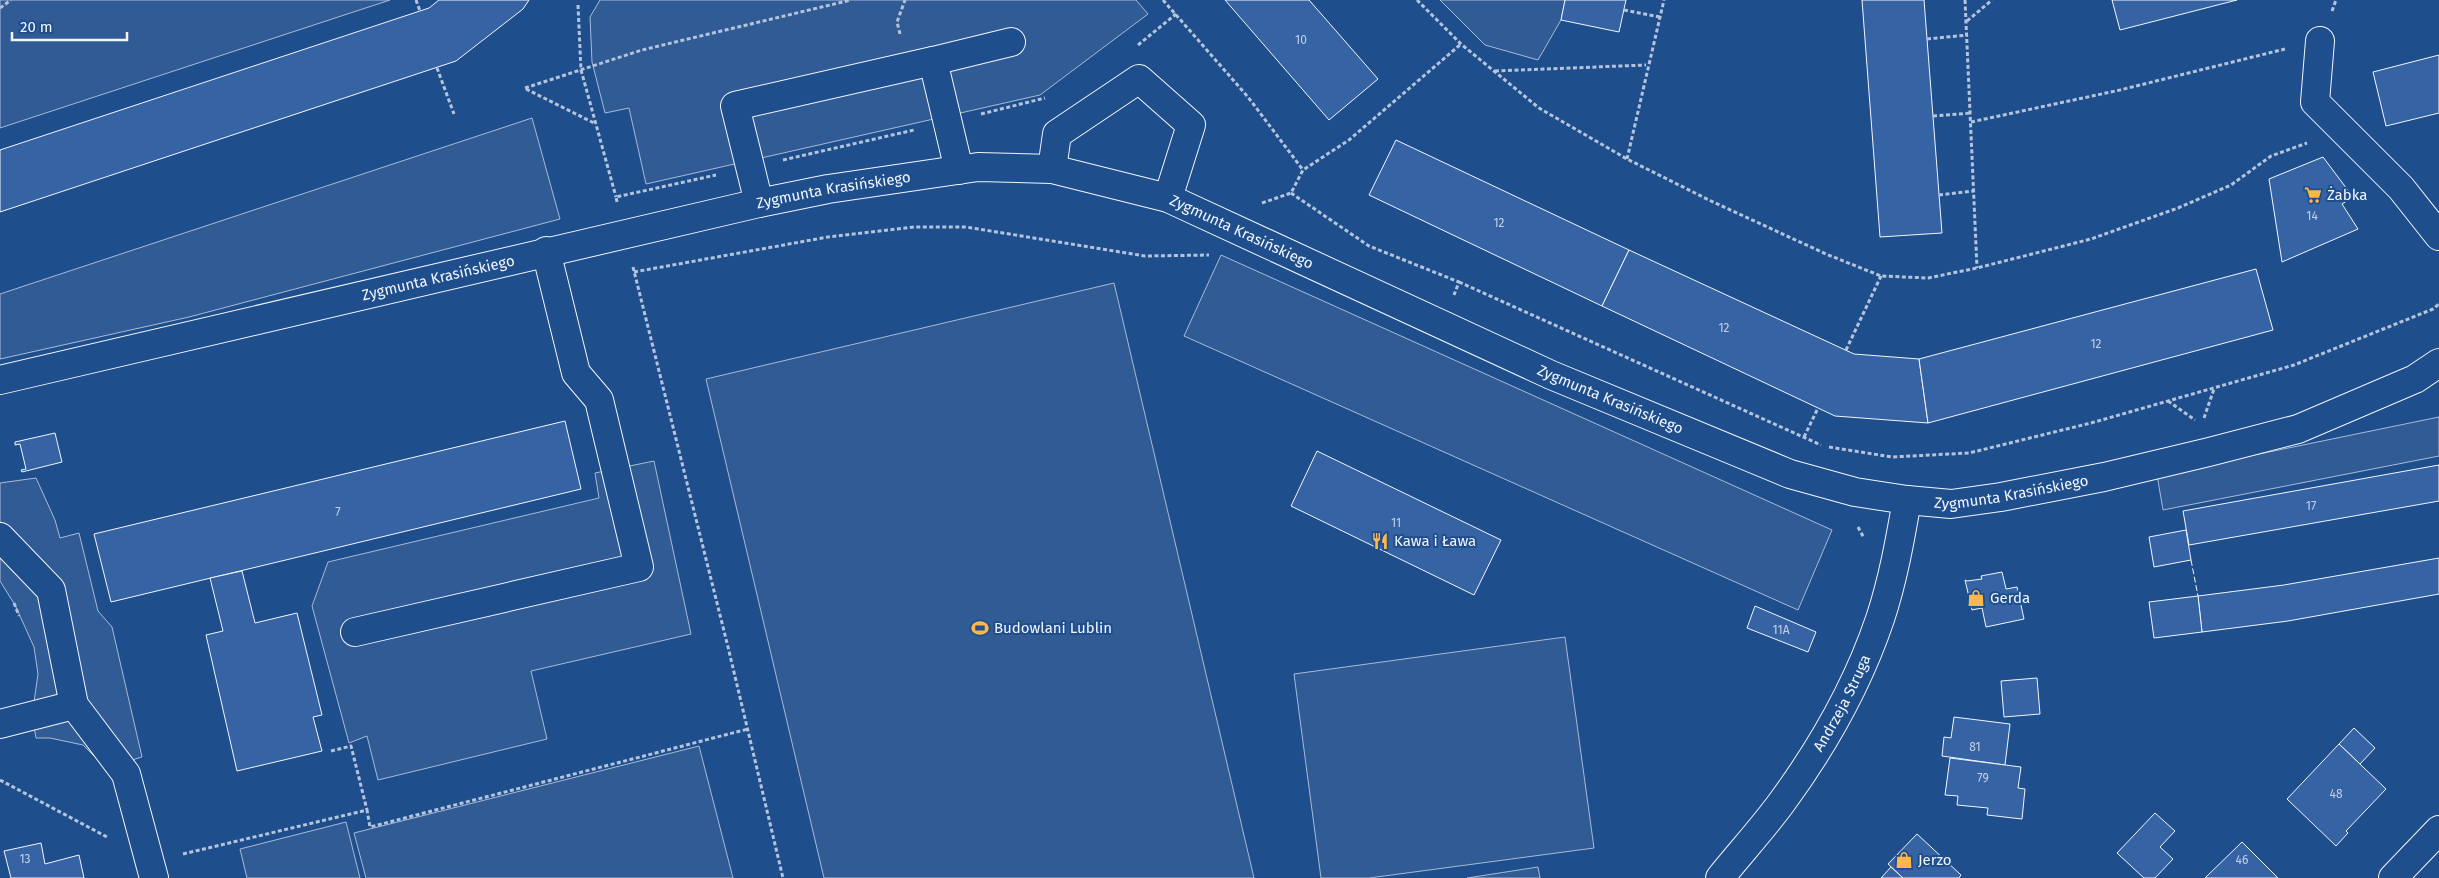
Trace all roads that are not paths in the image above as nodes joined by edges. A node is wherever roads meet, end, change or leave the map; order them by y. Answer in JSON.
{"nodes":[{"id":1,"x":2320,"y":41,"type":"road end"},
{"id":2,"x":1011,"y":42,"type":"dead end"},
{"id":3,"x":933,"y":61,"type":"junction"},
{"id":4,"x":1052,"y":169,"type":"junction"},
{"id":5,"x":959,"y":170,"type":"junction"},
{"id":6,"x":1168,"y":198,"type":"junction"},
{"id":7,"x":759,"y":204,"type":"junction"},
{"id":8,"x":2439,"y":236,"type":"edge"},
{"id":9,"x":546,"y":252,"type":"junction"},
{"id":10,"x":2439,"y":363,"type":"edge"},
{"id":11,"x":0,"y":380,"type":"edge"},
{"id":12,"x":1908,"y":500,"type":"junction"},
{"id":13,"x":0,"y":537,"type":"edge"},
{"id":14,"x":355,"y":632,"type":"dead end"},
{"id":15,"x":74,"y":705,"type":"junction"},
{"id":16,"x":0,"y":724,"type":"edge"},
{"id":17,"x":2439,"y":830,"type":"edge"},
{"id":18,"x":151,"y":867,"type":"edge"},
{"id":19,"x":1720,"y":878,"type":"edge"},
{"id":20,"x":2394,"y":878,"type":"edge"}],
"edges":[{"from":1,"to":8,"type":"street"},
{"from":2,"to":3,"type":"street"},
{"from":3,"to":5,"type":"street"},
{"from":3,"to":7,"type":"street"},
{"from":4,"to":5,"type":"street","name":"Zygmunta Krasińskiego"},
{"from":4,"to":6,"type":"street","name":"Zygmunta Krasińskiego"},
{"from":4,"to":6,"type":"street"},
{"from":5,"to":7,"type":"street","name":"Zygmunta Krasińskiego"},
{"from":6,"to":12,"type":"street","name":"Zygmunta Krasińskiego"},
{"from":7,"to":9,"type":"street","name":"Zygmunta Krasińskiego"},
{"from":9,"to":11,"type":"street","name":"Zygmunta Krasińskiego"},
{"from":9,"to":14,"type":"street"},
{"from":10,"to":12,"type":"street","name":"Zygmunta Krasińskiego"},
{"from":12,"to":19,"type":"street","name":"Andrzeja Struga"},
{"from":13,"to":15,"type":"street"},
{"from":15,"to":16,"type":"street"},
{"from":15,"to":18,"type":"street"},
{"from":17,"to":20,"type":"street"}]}
